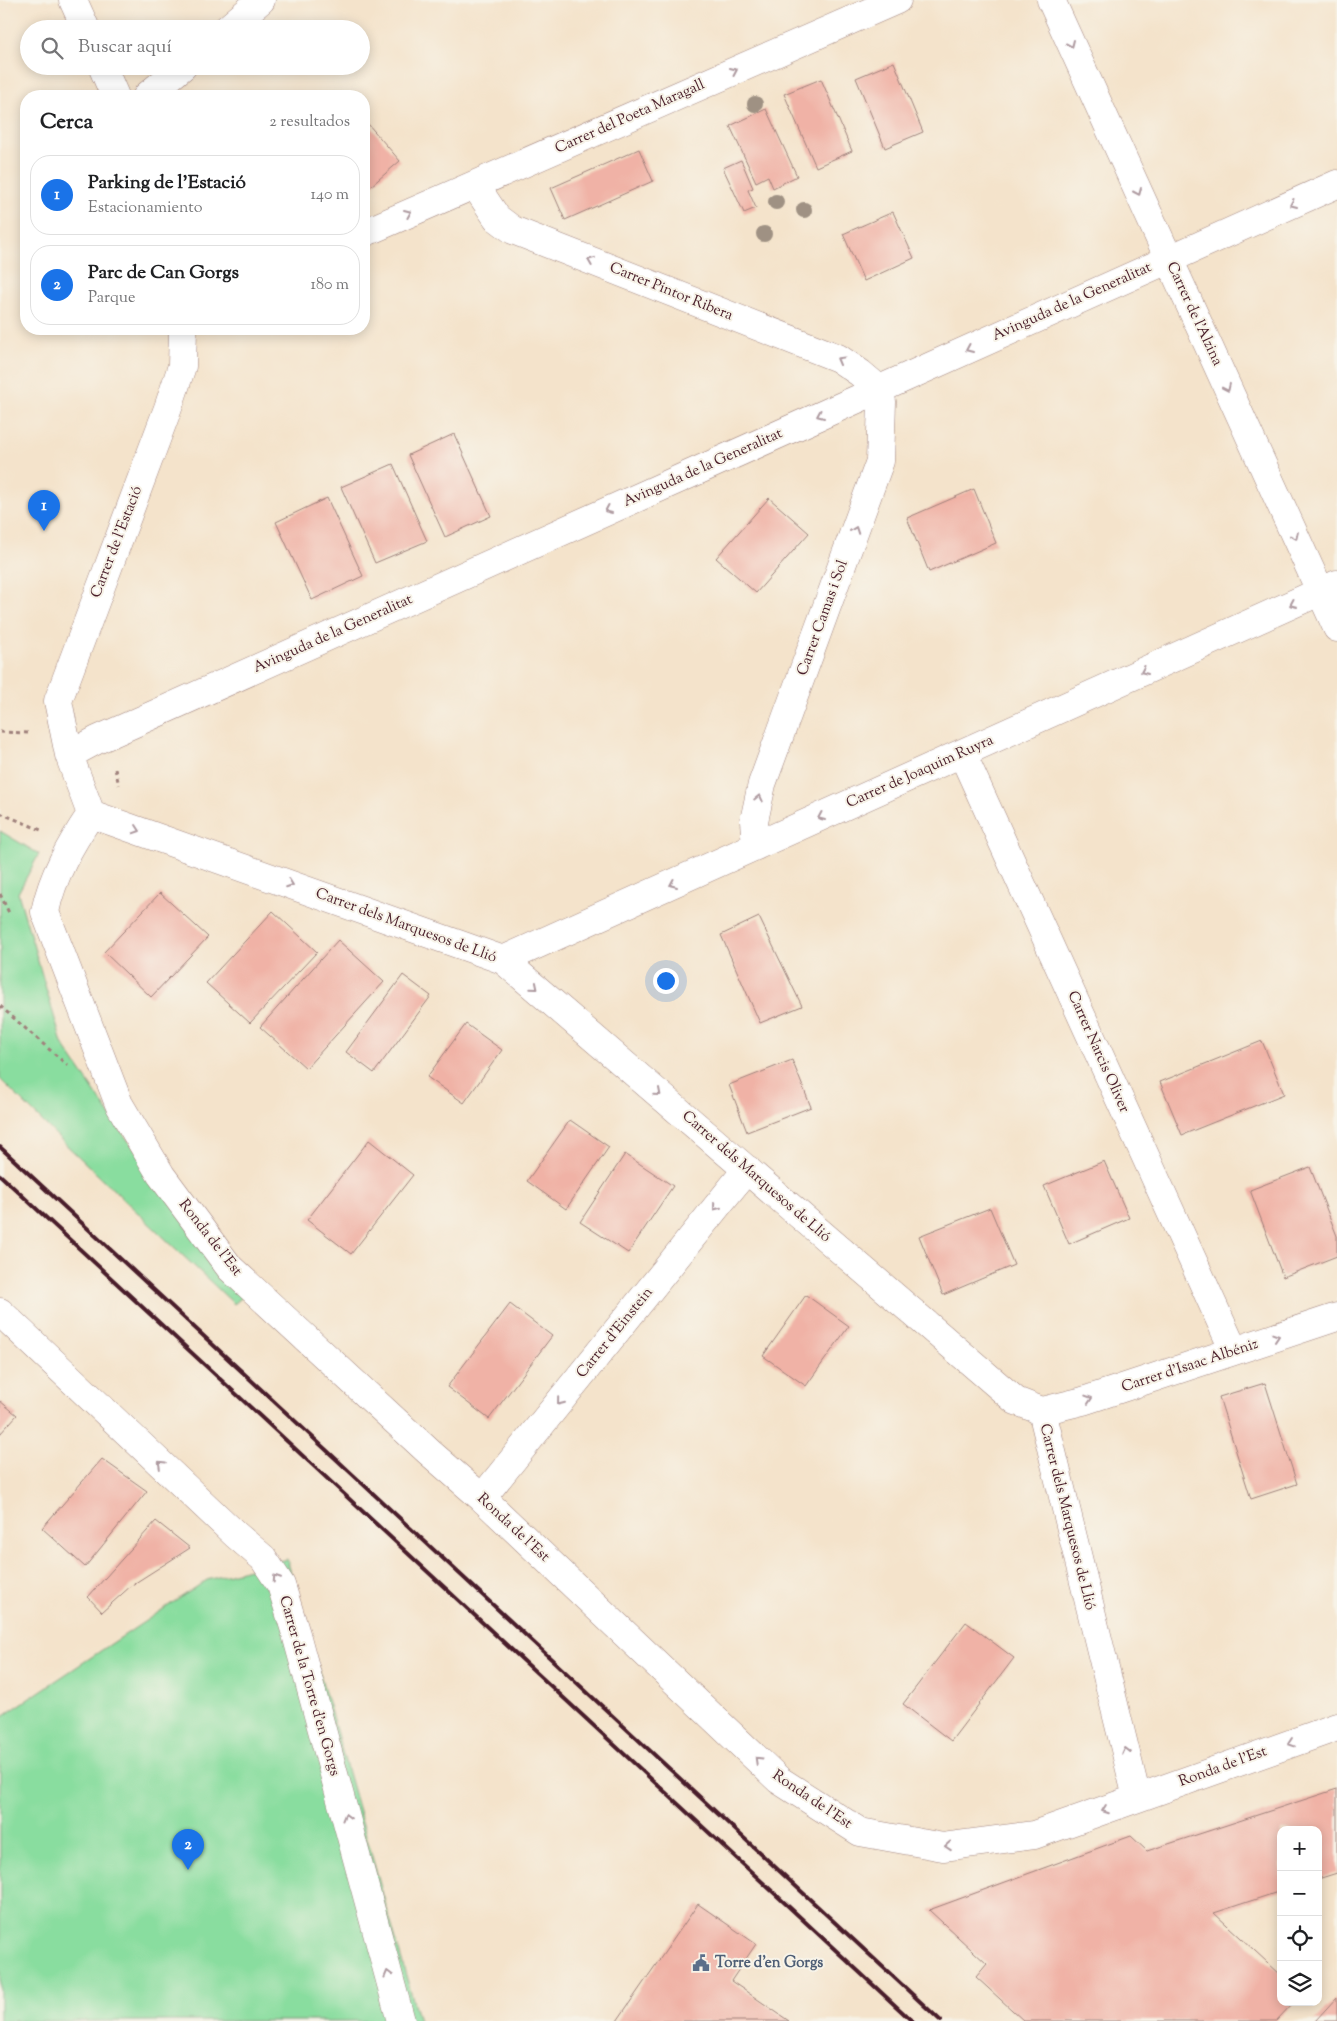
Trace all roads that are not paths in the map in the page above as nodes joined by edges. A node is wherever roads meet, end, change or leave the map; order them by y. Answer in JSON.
{"nodes":[{"id":1,"x":73,"y":0,"type":"edge"},
{"id":2,"x":261,"y":0,"type":"edge"},
{"id":3,"x":897,"y":0,"type":"edge"},
{"id":4,"x":1051,"y":0,"type":"edge"},
{"id":5,"x":82,"y":20,"type":"edge"},
{"id":6,"x":238,"y":20,"type":"edge"},
{"id":7,"x":106,"y":75,"type":"edge"},
{"id":8,"x":172,"y":75,"type":"edge"},
{"id":9,"x":112,"y":90,"type":"edge"},
{"id":10,"x":154,"y":90,"type":"edge"},
{"id":11,"x":475,"y":184,"type":"junction"},
{"id":12,"x":1337,"y":184,"type":"edge"},
{"id":13,"x":370,"y":230,"type":"edge"},
{"id":14,"x":1168,"y":259,"type":"junction"},
{"id":15,"x":183,"y":335,"type":"edge"},
{"id":16,"x":878,"y":389,"type":"junction"},
{"id":17,"x":1329,"y":587,"type":"edge"},
{"id":18,"x":1337,"y":628,"type":"edge"},
{"id":19,"x":962,"y":753,"type":"junction"},
{"id":20,"x":70,"y":755,"type":"junction"},
{"id":21,"x":91,"y":814,"type":"junction"},
{"id":22,"x":756,"y":846,"type":"junction"},
{"id":23,"x":503,"y":960,"type":"junction"},
{"id":24,"x":746,"y":1169,"type":"junction"},
{"id":25,"x":0,"y":1312,"type":"edge"},
{"id":26,"x":1337,"y":1317,"type":"edge"},
{"id":27,"x":1234,"y":1351,"type":"junction"},
{"id":28,"x":1042,"y":1411,"type":"junction"},
{"id":29,"x":482,"y":1498,"type":"junction"},
{"id":30,"x":1337,"y":1727,"type":"edge"},
{"id":31,"x":1137,"y":1798,"type":"junction"},
{"id":32,"x":401,"y":2021,"type":"edge"}],
"edges":[{"from":1,"to":5,"type":"street"},
{"from":2,"to":6,"type":"street"},
{"from":11,"to":3,"type":"street","name":"Carrer del Poeta Maragall","one_way":true},
{"from":4,"to":14,"type":"street","name":"Carrer de l'Alzina","one_way":true},
{"from":7,"to":9,"type":"street"},
{"from":8,"to":10,"type":"street"},
{"from":13,"to":11,"type":"street","name":"Carrer del Poeta Maragall","one_way":true},
{"from":16,"to":11,"type":"street","name":"Carrer Pintor Ribera","one_way":true},
{"from":12,"to":14,"type":"street","name":"Avinguda de la Generalitat","one_way":true},
{"from":14,"to":16,"type":"street","name":"Avinguda de la Generalitat","one_way":true},
{"from":14,"to":17,"type":"street","name":"Carrer de l'Alzina","one_way":true},
{"from":15,"to":20,"type":"street","name":"Carrer de l'Estació"},
{"from":16,"to":20,"type":"street","name":"Avinguda de la Generalitat","one_way":true},
{"from":22,"to":16,"type":"street","name":"Carrer Camas i Sol","one_way":true},
{"from":17,"to":18,"type":"street","name":"Carrer de l'Alzina"},
{"from":17,"to":19,"type":"street","name":"Carrer de Joaquim Ruyra","one_way":true},
{"from":19,"to":22,"type":"street","name":"Carrer de Joaquim Ruyra","one_way":true},
{"from":19,"to":27,"type":"street","name":"Carrer Narcis Oliver"},
{"from":20,"to":21,"type":"street"},
{"from":21,"to":23,"type":"street","name":"Carrer dels Marquesos de Llió","one_way":true},
{"from":21,"to":29,"type":"street","name":"Ronda de l'Est"},
{"from":22,"to":23,"type":"street","name":"Carrer de Joaquim Ruyra","one_way":true},
{"from":23,"to":24,"type":"street","name":"Carrer dels Marquesos de Llió","one_way":true},
{"from":24,"to":28,"type":"street","name":"Carrer dels Marquesos de Llió"},
{"from":24,"to":29,"type":"street","name":"Carrer d'Einstein","one_way":true},
{"from":32,"to":25,"type":"street","name":"Carrer de la Torre d'en Gorgs","one_way":true},
{"from":27,"to":26,"type":"street","name":"Carrer d'Isaac Albéniz","one_way":true},
{"from":28,"to":27,"type":"street","name":"Carrer d'Isaac Albéniz","one_way":true},
{"from":31,"to":28,"type":"street","name":"Carrer dels Marquesos de Llió","one_way":true},
{"from":31,"to":29,"type":"street","name":"Ronda de l'Est","one_way":true},
{"from":30,"to":31,"type":"street","name":"Ronda de l'Est","one_way":true}]}
